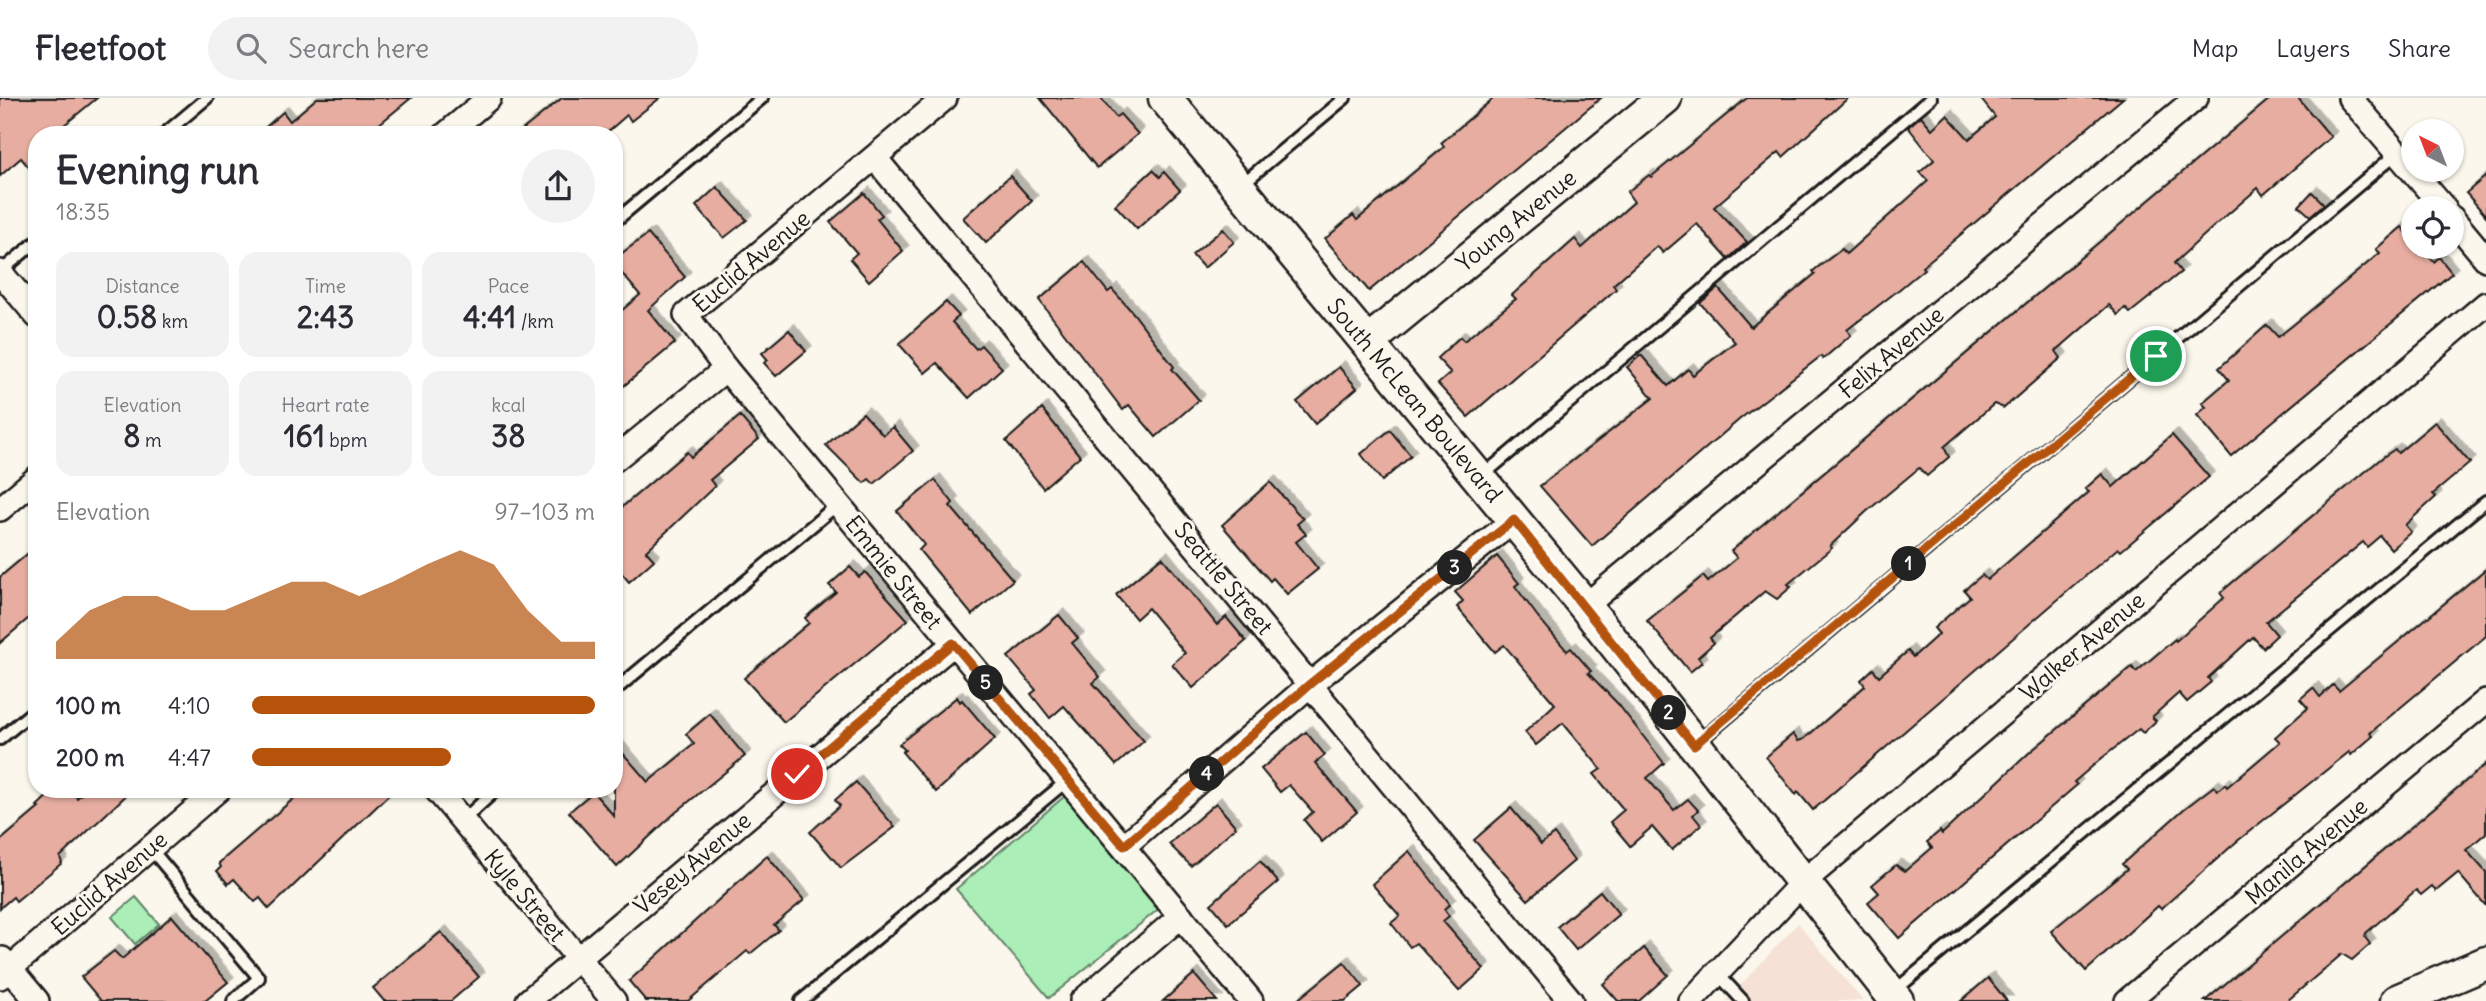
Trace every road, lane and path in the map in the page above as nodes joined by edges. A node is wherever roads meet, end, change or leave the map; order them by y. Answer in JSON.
{"nodes":[{"id":1,"x":207,"y":98,"type":"edge"},
{"id":2,"x":489,"y":98,"type":"edge"},
{"id":3,"x":762,"y":98,"type":"edge"},
{"id":4,"x":945,"y":98,"type":"edge"},
{"id":5,"x":1165,"y":98,"type":"edge"},
{"id":6,"x":1345,"y":98,"type":"edge"},
{"id":7,"x":1665,"y":98,"type":"edge"},
{"id":8,"x":1931,"y":98,"type":"edge"},
{"id":9,"x":2196,"y":98,"type":"edge"},
{"id":10,"x":2350,"y":98,"type":"edge"},
{"id":11,"x":174,"y":126,"type":"edge"},
{"id":12,"x":456,"y":126,"type":"edge"},
{"id":13,"x":2397,"y":153,"type":"junction"},
{"id":14,"x":875,"y":158,"type":"junction"},
{"id":15,"x":1239,"y":186,"type":"junction"},
{"id":16,"x":2434,"y":196,"type":"edge"},
{"id":17,"x":623,"y":214,"type":"edge"},
{"id":18,"x":2464,"y":232,"type":"edge"},
{"id":19,"x":28,"y":249,"type":"edge"},
{"id":20,"x":2486,"y":259,"type":"edge"},
{"id":21,"x":0,"y":272,"type":"edge"},
{"id":22,"x":2486,"y":304,"type":"edge"},
{"id":23,"x":28,"y":305,"type":"edge"},
{"id":24,"x":1368,"y":342,"type":"junction"},
{"id":25,"x":726,"y":369,"type":"junction"},
{"id":26,"x":623,"y":453,"type":"edge"},
{"id":27,"x":1479,"y":478,"type":"junction"},
{"id":28,"x":28,"y":486,"type":"edge"},
{"id":29,"x":2486,"y":501,"type":"edge"},
{"id":30,"x":838,"y":504,"type":"junction"},
{"id":31,"x":0,"y":509,"type":"edge"},
{"id":32,"x":1514,"y":520,"type":"junction"},
{"id":33,"x":1585,"y":606,"type":"junction"},
{"id":34,"x":953,"y":643,"type":"junction"},
{"id":35,"x":623,"y":683,"type":"edge"},
{"id":36,"x":1311,"y":683,"type":"junction"},
{"id":37,"x":2486,"y":701,"type":"edge"},
{"id":38,"x":28,"y":716,"type":"edge"},
{"id":39,"x":0,"y":739,"type":"edge"},
{"id":40,"x":1694,"y":745,"type":"junction"},
{"id":41,"x":1069,"y":780,"type":"junction"},
{"id":42,"x":208,"y":798,"type":"edge"},
{"id":43,"x":444,"y":798,"type":"edge"},
{"id":44,"x":487,"y":798,"type":"edge"},
{"id":45,"x":463,"y":821,"type":"junction"},
{"id":46,"x":1124,"y":846,"type":"junction"},
{"id":47,"x":150,"y":848,"type":"junction"},
{"id":48,"x":1803,"y":882,"type":"junction"},
{"id":49,"x":1181,"y":916,"type":"junction"},
{"id":50,"x":579,"y":959,"type":"junction"},
{"id":51,"x":2486,"y":963,"type":"edge"},
{"id":52,"x":3,"y":967,"type":"edge"},
{"id":53,"x":1717,"y":973,"type":"junction"},
{"id":54,"x":1894,"y":997,"type":"edge"},
{"id":55,"x":37,"y":1001,"type":"edge"},
{"id":56,"x":233,"y":1001,"type":"edge"},
{"id":57,"x":528,"y":1001,"type":"edge"},
{"id":58,"x":614,"y":1001,"type":"edge"},
{"id":59,"x":801,"y":1001,"type":"edge"},
{"id":60,"x":1082,"y":1001,"type":"edge"},
{"id":61,"x":1251,"y":1001,"type":"edge"},
{"id":62,"x":1571,"y":1001,"type":"edge"},
{"id":63,"x":1691,"y":1001,"type":"edge"},
{"id":64,"x":1743,"y":1001,"type":"edge"},
{"id":65,"x":2127,"y":1001,"type":"edge"},
{"id":66,"x":2397,"y":1001,"type":"edge"}],
"edges":[{"from":1,"to":11,"type":"lane"},
{"from":2,"to":12,"type":"street"},
{"from":3,"to":17,"type":"lane"},
{"from":4,"to":14,"type":"street","name":"Euclid Avenue"},
{"from":5,"to":15,"type":"main road","name":"South McLean Boulevard"},
{"from":6,"to":15,"type":"lane"},
{"from":7,"to":24,"type":"main road","name":"Young Avenue"},
{"from":8,"to":27,"type":"lane"},
{"from":9,"to":33,"type":"street","name":"Felix Avenue"},
{"from":10,"to":13,"type":"street"},
{"from":13,"to":16,"type":"street"},
{"from":13,"to":40,"type":"lane"},
{"from":14,"to":25,"type":"street","name":"Euclid Avenue"},
{"from":14,"to":36,"type":"street","name":"Seattle Street"},
{"from":15,"to":24,"type":"main road","name":"South McLean Boulevard"},
{"from":18,"to":20,"type":"street"},
{"from":19,"to":21,"type":"lane"},
{"from":21,"to":23,"type":"street"},
{"from":22,"to":48,"type":"street","name":"Walker Avenue"},
{"from":24,"to":27,"type":"main road","name":"South McLean Boulevard"},
{"from":25,"to":26,"type":"street"},
{"from":25,"to":30,"type":"street","name":"Emmie Street"},
{"from":27,"to":32,"type":"main road","name":"South McLean Boulevard"},
{"from":28,"to":31,"type":"street"},
{"from":29,"to":54,"type":"lane"},
{"from":30,"to":34,"type":"street","name":"Emmie Street"},
{"from":30,"to":35,"type":"lane"},
{"from":32,"to":33,"type":"main road","name":"South McLean Boulevard"},
{"from":32,"to":36,"type":"street"},
{"from":33,"to":40,"type":"main road","name":"South McLean Boulevard"},
{"from":34,"to":41,"type":"street","name":"Emmie Street"},
{"from":34,"to":50,"type":"street","name":"Vesey Avenue"},
{"from":36,"to":46,"type":"street"},
{"from":36,"to":62,"type":"street","name":"Seattle Street"},
{"from":37,"to":65,"type":"street","name":"Manila Avenue"},
{"from":38,"to":39,"type":"lane"},
{"from":40,"to":48,"type":"main road","name":"South McLean Boulevard"},
{"from":41,"to":46,"type":"street","name":"Emmie Street"},
{"from":41,"to":59,"type":"lane"},
{"from":42,"to":47,"type":"street","name":"Euclid Avenue"},
{"from":43,"to":45,"type":"street","name":"Kyle Street"},
{"from":44,"to":45,"type":"lane"},
{"from":45,"to":50,"type":"street","name":"Kyle Street"},
{"from":46,"to":49,"type":"street","name":"Emmie Street"},
{"from":47,"to":52,"type":"street","name":"Euclid Avenue"},
{"from":47,"to":56,"type":"lane"},
{"from":48,"to":53,"type":"street","name":"Walker Avenue"},
{"from":48,"to":54,"type":"main road","name":"South McLean Boulevard"},
{"from":49,"to":60,"type":"street"},
{"from":49,"to":61,"type":"street","name":"Emmie Street"},
{"from":50,"to":57,"type":"street","name":"Vesey Avenue"},
{"from":50,"to":58,"type":"street","name":"Kyle Street"},
{"from":51,"to":66,"type":"main road"},
{"from":52,"to":55,"type":"street"},
{"from":53,"to":63,"type":"street","name":"Walker Avenue"},
{"from":53,"to":64,"type":"lane"}]}
